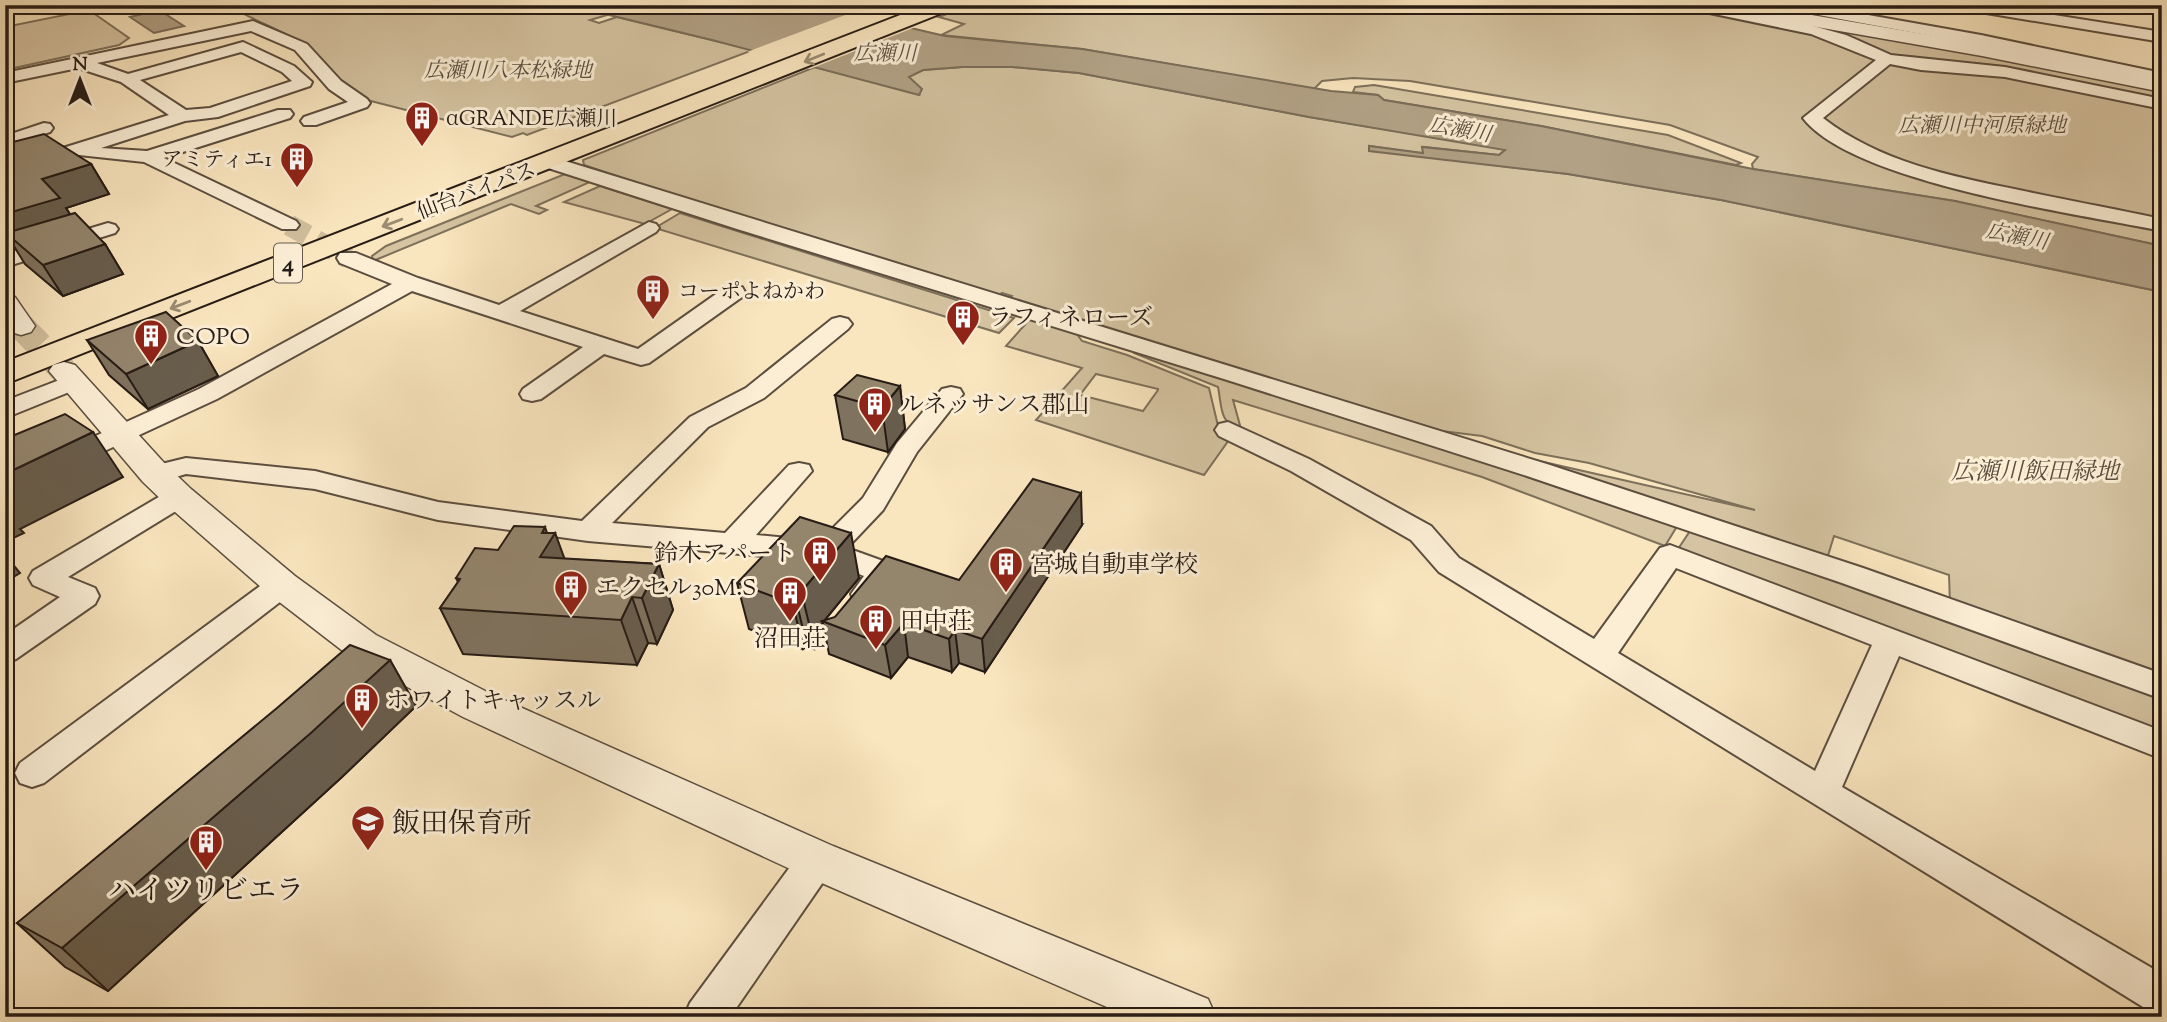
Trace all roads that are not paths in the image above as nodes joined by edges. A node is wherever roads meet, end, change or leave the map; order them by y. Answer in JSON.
{"nodes":[{"id":1,"x":902,"y":5,"type":"edge"},
{"id":2,"x":945,"y":5,"type":"edge"},
{"id":3,"x":1690,"y":5,"type":"edge"},
{"id":4,"x":1720,"y":5,"type":"edge"},
{"id":5,"x":1786,"y":5,"type":"edge"},
{"id":6,"x":1962,"y":5,"type":"edge"},
{"id":7,"x":1987,"y":9,"type":"junction"},
{"id":8,"x":2033,"y":11,"type":"edge"},
{"id":9,"x":2162,"y":37,"type":"edge"},
{"id":10,"x":1981,"y":40,"type":"junction"},
{"id":11,"x":1887,"y":59,"type":"junction"},
{"id":12,"x":80,"y":63,"type":"junction"},
{"id":13,"x":5,"y":78,"type":"edge"},
{"id":14,"x":2162,"y":78,"type":"edge"},
{"id":15,"x":127,"y":79,"type":"junction"},
{"id":16,"x":2162,"y":86,"type":"edge"},
{"id":17,"x":2162,"y":104,"type":"edge"},
{"id":18,"x":284,"y":114,"type":"dead end"},
{"id":19,"x":184,"y":116,"type":"junction"},
{"id":20,"x":310,"y":121,"type":"dead end"},
{"id":21,"x":44,"y":128,"type":"dead end"},
{"id":22,"x":5,"y":142,"type":"edge"},
{"id":23,"x":73,"y":151,"type":"junction"},
{"id":24,"x":555,"y":153,"type":"junction"},
{"id":25,"x":148,"y":157,"type":"junction"},
{"id":26,"x":5,"y":172,"type":"edge"},
{"id":27,"x":289,"y":225,"type":"tunnel mouth"},
{"id":28,"x":2162,"y":225,"type":"edge"},
{"id":29,"x":649,"y":228,"type":"dead end"},
{"id":30,"x":108,"y":229,"type":"dead end"},
{"id":31,"x":348,"y":258,"type":"tunnel mouth"},
{"id":32,"x":5,"y":261,"type":"edge"},
{"id":33,"x":410,"y":283,"type":"junction"},
{"id":34,"x":734,"y":292,"type":"dead end"},
{"id":35,"x":5,"y":303,"type":"edge"},
{"id":36,"x":501,"y":313,"type":"junction"},
{"id":37,"x":839,"y":324,"type":"dead end"},
{"id":38,"x":13,"y":337,"type":"edge"},
{"id":39,"x":601,"y":345,"type":"junction"},
{"id":40,"x":5,"y":374,"type":"edge"},
{"id":41,"x":69,"y":376,"type":"joint"},
{"id":42,"x":532,"y":394,"type":"dead end"},
{"id":43,"x":951,"y":394,"type":"dead end"},
{"id":44,"x":5,"y":410,"type":"edge"},
{"id":45,"x":1228,"y":430,"type":"dead end"},
{"id":46,"x":121,"y":434,"type":"junction"},
{"id":47,"x":800,"y":471,"type":"dead end"},
{"id":48,"x":167,"y":485,"type":"junction"},
{"id":49,"x":5,"y":488,"type":"edge"},
{"id":50,"x":587,"y":531,"type":"junction"},
{"id":51,"x":732,"y":543,"type":"junction"},
{"id":52,"x":827,"y":551,"type":"junction"},
{"id":53,"x":282,"y":585,"type":"junction"},
{"id":54,"x":852,"y":611,"type":"edge"},
{"id":55,"x":1890,"y":640,"type":"junction"},
{"id":56,"x":5,"y":651,"type":"edge"},
{"id":57,"x":1600,"y":655,"type":"junction"},
{"id":58,"x":2162,"y":687,"type":"edge"},
{"id":59,"x":2162,"y":745,"type":"edge"},
{"id":60,"x":32,"y":773,"type":"dead end"},
{"id":61,"x":1822,"y":793,"type":"junction"},
{"id":62,"x":817,"y":860,"type":"junction"},
{"id":63,"x":2162,"y":996,"type":"edge"},
{"id":64,"x":705,"y":1017,"type":"edge"},
{"id":65,"x":1190,"y":1017,"type":"edge"}],
"edges":[{"from":1,"to":24,"type":"highway","name":"仙台バイパス","number":"4"},
{"from":2,"to":24,"type":"highway","name":"仙台バイパス","number":"4","one_way":true},
{"from":3,"to":11,"type":"street"},
{"from":4,"to":16,"type":"street"},
{"from":5,"to":10,"type":"street"},
{"from":6,"to":7,"type":"street"},
{"from":7,"to":8,"type":"street"},
{"from":7,"to":10,"type":"street"},
{"from":8,"to":9,"type":"street"},
{"from":10,"to":14,"type":"street"},
{"from":11,"to":17,"type":"street"},
{"from":11,"to":28,"type":"street"},
{"from":12,"to":13,"type":"street"},
{"from":12,"to":15,"type":"street"},
{"from":12,"to":20,"type":"street"},
{"from":15,"to":19,"type":"street"},
{"from":15,"to":19,"type":"street"},
{"from":18,"to":25,"type":"street"},
{"from":19,"to":23,"type":"street"},
{"from":21,"to":22,"type":"street"},
{"from":23,"to":25,"type":"street"},
{"from":23,"to":26,"type":"street"},
{"from":24,"to":38,"type":"highway","name":"仙台バイパス","number":"4"},
{"from":24,"to":40,"type":"highway","name":"仙台バイパス","number":"4","one_way":true},
{"from":24,"to":58,"type":"street"},
{"from":25,"to":27,"type":"street"},
{"from":29,"to":36,"type":"street"},
{"from":30,"to":32,"type":"street"},
{"from":31,"to":33,"type":"street"},
{"from":33,"to":36,"type":"street"},
{"from":33,"to":46,"type":"street"},
{"from":34,"to":39,"type":"street"},
{"from":35,"to":38,"type":"street"},
{"from":36,"to":39,"type":"street"},
{"from":37,"to":50,"type":"street"},
{"from":39,"to":42,"type":"street"},
{"from":41,"to":44,"type":"street"},
{"from":41,"to":46,"type":"street"},
{"from":43,"to":52,"type":"street"},
{"from":45,"to":57,"type":"street"},
{"from":46,"to":48,"type":"street"},
{"from":46,"to":49,"type":"street"},
{"from":47,"to":51,"type":"street"},
{"from":48,"to":50,"type":"street"},
{"from":48,"to":53,"type":"street"},
{"from":48,"to":56,"type":"street"},
{"from":50,"to":51,"type":"street"},
{"from":51,"to":52,"type":"street"},
{"from":52,"to":54,"type":"street"},
{"from":53,"to":60,"type":"street"},
{"from":53,"to":62,"type":"street"},
{"from":55,"to":57,"type":"street"},
{"from":55,"to":59,"type":"street"},
{"from":55,"to":61,"type":"street"},
{"from":57,"to":61,"type":"street"},
{"from":61,"to":63,"type":"street"},
{"from":62,"to":64,"type":"street"},
{"from":62,"to":65,"type":"street"}]}
